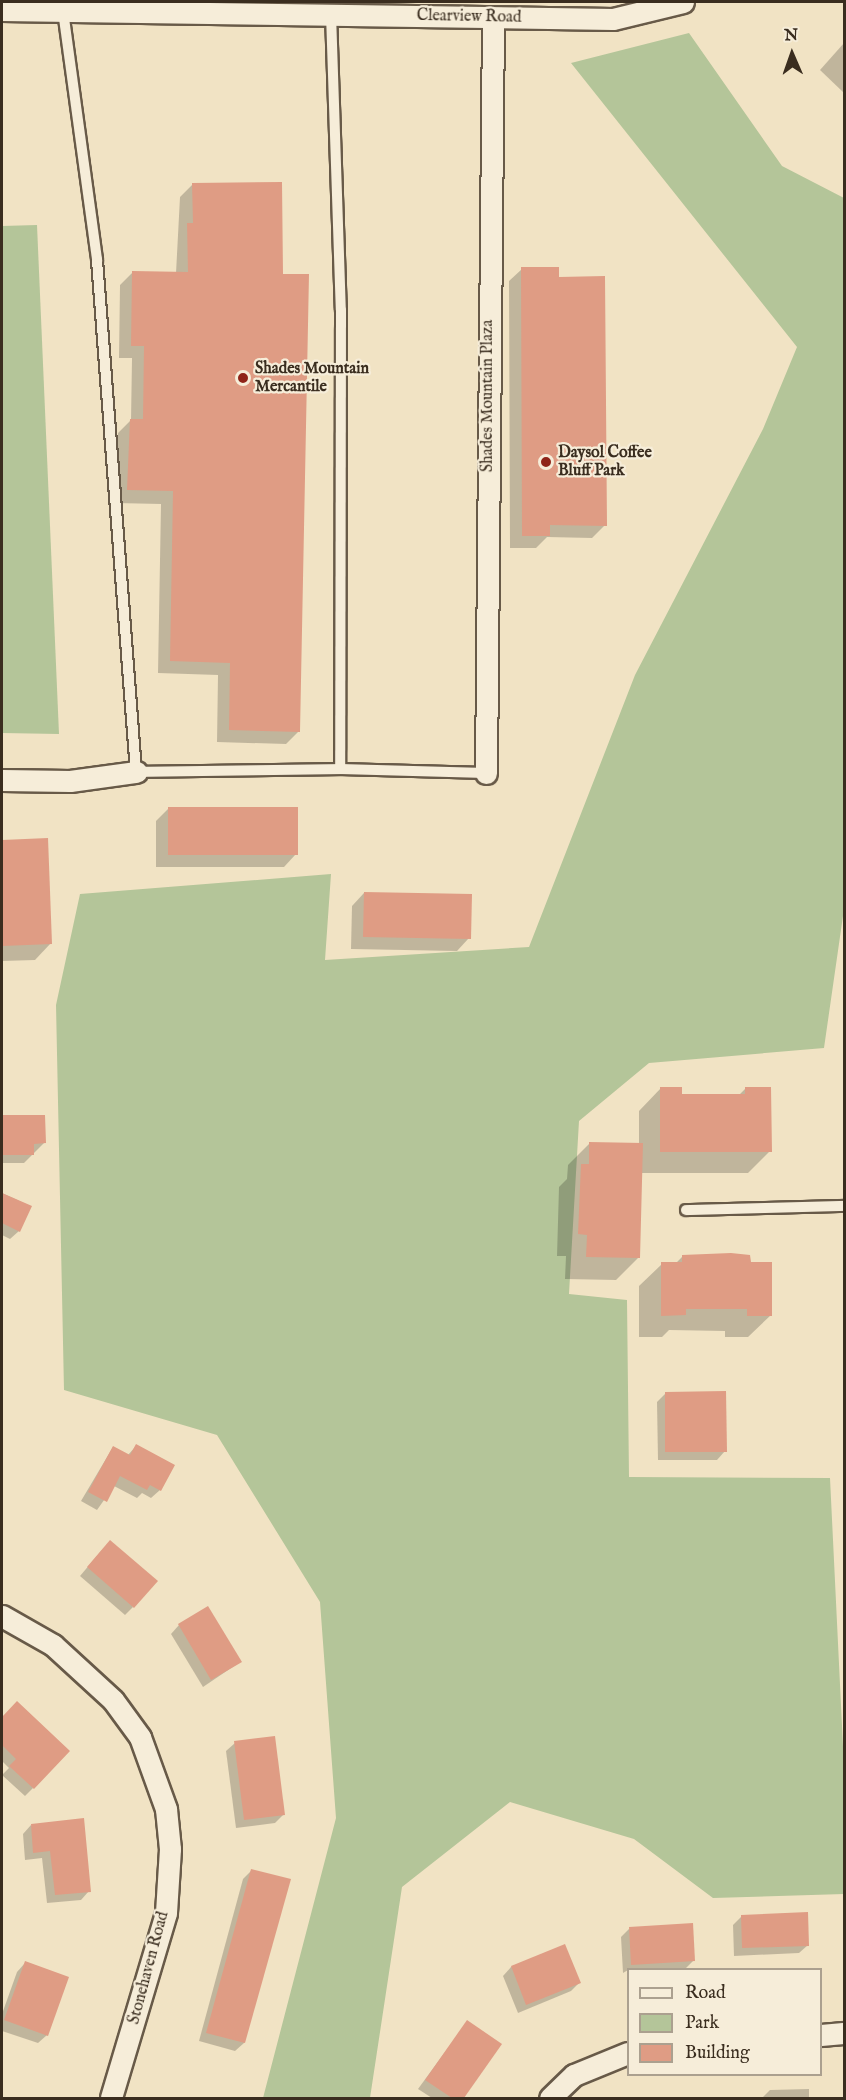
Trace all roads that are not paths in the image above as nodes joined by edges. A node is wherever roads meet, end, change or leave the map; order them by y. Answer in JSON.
{"nodes":[{"id":1,"x":674,"y":3,"type":"edge"},
{"id":2,"x":182,"y":7,"type":"edge"},
{"id":3,"x":2,"y":10,"type":"edge"},
{"id":4,"x":63,"y":11,"type":"junction"},
{"id":5,"x":332,"y":14,"type":"junction"},
{"id":6,"x":493,"y":19,"type":"junction"},
{"id":7,"x":340,"y":769,"type":"junction"},
{"id":8,"x":136,"y":772,"type":"junction"},
{"id":9,"x":486,"y":773,"type":"joint"},
{"id":10,"x":2,"y":780,"type":"edge"},
{"id":11,"x":844,"y":1206,"type":"edge"},
{"id":12,"x":686,"y":1210,"type":"dead end"},
{"id":13,"x":2,"y":1616,"type":"edge"},
{"id":14,"x":844,"y":2033,"type":"edge"},
{"id":15,"x":822,"y":2035,"type":"edge"},
{"id":16,"x":627,"y":2053,"type":"edge"},
{"id":17,"x":111,"y":2098,"type":"edge"},
{"id":18,"x":550,"y":2098,"type":"edge"}],
"edges":[{"from":1,"to":6,"type":"street","name":"Clearview Road"},
{"from":2,"to":4,"type":"street","name":"Clearview Road"},
{"from":2,"to":5,"type":"street","name":"Clearview Road"},
{"from":3,"to":4,"type":"street","name":"Clearview Road"},
{"from":4,"to":8,"type":"lane"},
{"from":5,"to":6,"type":"street","name":"Clearview Road"},
{"from":5,"to":7,"type":"lane"},
{"from":6,"to":9,"type":"street","name":"Shades Mountain Plaza"},
{"from":7,"to":8,"type":"lane"},
{"from":7,"to":9,"type":"lane"},
{"from":8,"to":10,"type":"street"},
{"from":11,"to":12,"type":"lane"},
{"from":13,"to":17,"type":"street","name":"Stonehaven Road"},
{"from":14,"to":15,"type":"street"},
{"from":16,"to":18,"type":"street"}]}
